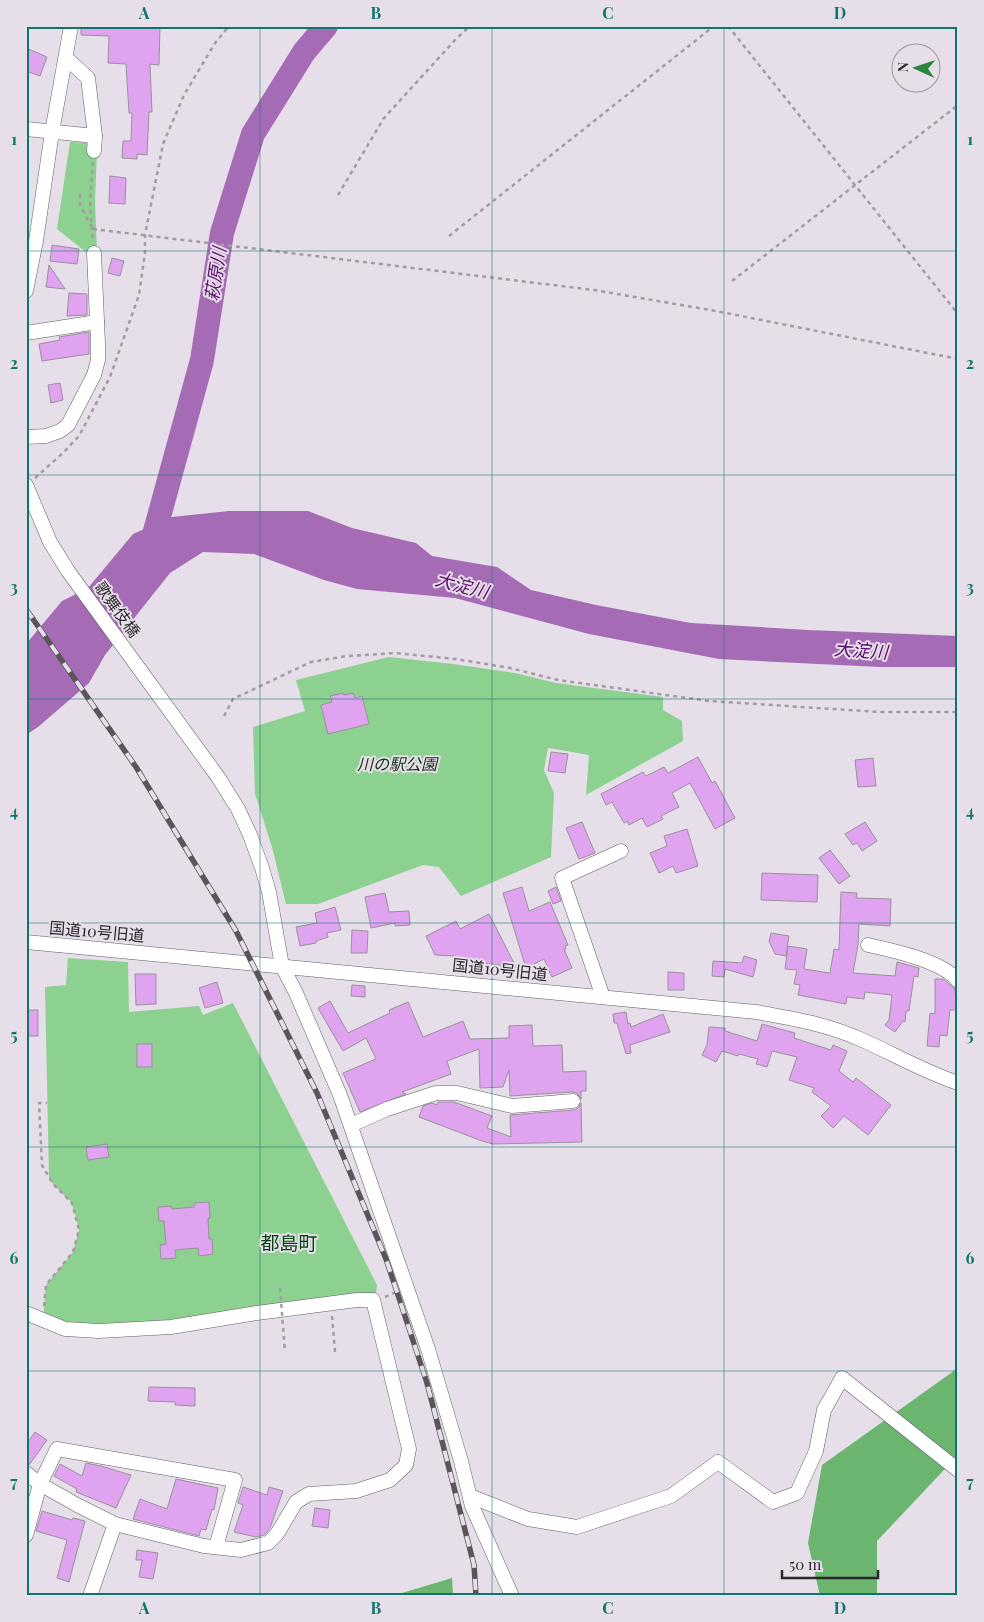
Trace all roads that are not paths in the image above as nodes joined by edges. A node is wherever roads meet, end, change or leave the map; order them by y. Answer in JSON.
{"nodes":[{"id":1,"x":72,"y":26,"type":"edge"},
{"id":2,"x":66,"y":58,"type":"junction"},
{"id":3,"x":26,"y":129,"type":"edge"},
{"id":4,"x":52,"y":132,"type":"junction"},
{"id":5,"x":95,"y":136,"type":"junction"},
{"id":6,"x":94,"y":151,"type":"road end"},
{"id":7,"x":31,"y":241,"type":"edge"},
{"id":8,"x":94,"y":253,"type":"dead end"},
{"id":9,"x":26,"y":291,"type":"edge"},
{"id":10,"x":97,"y":322,"type":"junction"},
{"id":11,"x":26,"y":333,"type":"edge"},
{"id":12,"x":26,"y":437,"type":"edge"},
{"id":13,"x":26,"y":485,"type":"edge"},
{"id":14,"x":622,"y":851,"type":"dead end"},
{"id":15,"x":26,"y":942,"type":"edge"},
{"id":16,"x":868,"y":945,"type":"dead end"},
{"id":17,"x":282,"y":966,"type":"junction"},
{"id":18,"x":958,"y":981,"type":"edge"},
{"id":19,"x":603,"y":997,"type":"junction"},
{"id":20,"x":958,"y":1083,"type":"edge"},
{"id":21,"x":573,"y":1102,"type":"dead end"},
{"id":22,"x":351,"y":1125,"type":"junction"},
{"id":23,"x":26,"y":1313,"type":"edge"},
{"id":24,"x":958,"y":1470,"type":"edge"},
{"id":25,"x":26,"y":1473,"type":"edge"},
{"id":26,"x":40,"y":1484,"type":"junction"},
{"id":27,"x":470,"y":1496,"type":"junction"},
{"id":28,"x":116,"y":1524,"type":"junction"},
{"id":29,"x":26,"y":1535,"type":"edge"},
{"id":30,"x":216,"y":1548,"type":"junction"},
{"id":31,"x":90,"y":1596,"type":"edge"},
{"id":32,"x":512,"y":1596,"type":"edge"}],
"edges":[{"from":1,"to":2,"type":"street"},
{"from":2,"to":4,"type":"street"},
{"from":2,"to":5,"type":"street"},
{"from":3,"to":4,"type":"street"},
{"from":4,"to":5,"type":"street"},
{"from":4,"to":7,"type":"street"},
{"from":5,"to":6,"type":"street"},
{"from":7,"to":9,"type":"street"},
{"from":8,"to":10,"type":"street"},
{"from":10,"to":11,"type":"street"},
{"from":10,"to":12,"type":"street"},
{"from":13,"to":17,"type":"street","name":"歌舞伎橋"},
{"from":14,"to":19,"type":"street"},
{"from":15,"to":17,"type":"street","name":"国道10号旧道"},
{"from":16,"to":18,"type":"street"},
{"from":17,"to":19,"type":"street","name":"国道10号旧道"},
{"from":17,"to":22,"type":"street","name":"歌舞伎橋"},
{"from":19,"to":20,"type":"street","name":"国道10号旧道"},
{"from":21,"to":22,"type":"street"},
{"from":22,"to":27,"type":"street","name":"歌舞伎橋"},
{"from":23,"to":30,"type":"street"},
{"from":24,"to":27,"type":"street"},
{"from":25,"to":26,"type":"street"},
{"from":26,"to":28,"type":"street"},
{"from":26,"to":29,"type":"street"},
{"from":26,"to":30,"type":"street"},
{"from":27,"to":32,"type":"street","name":"歌舞伎橋"},
{"from":28,"to":30,"type":"street"},
{"from":28,"to":31,"type":"street"}]}
